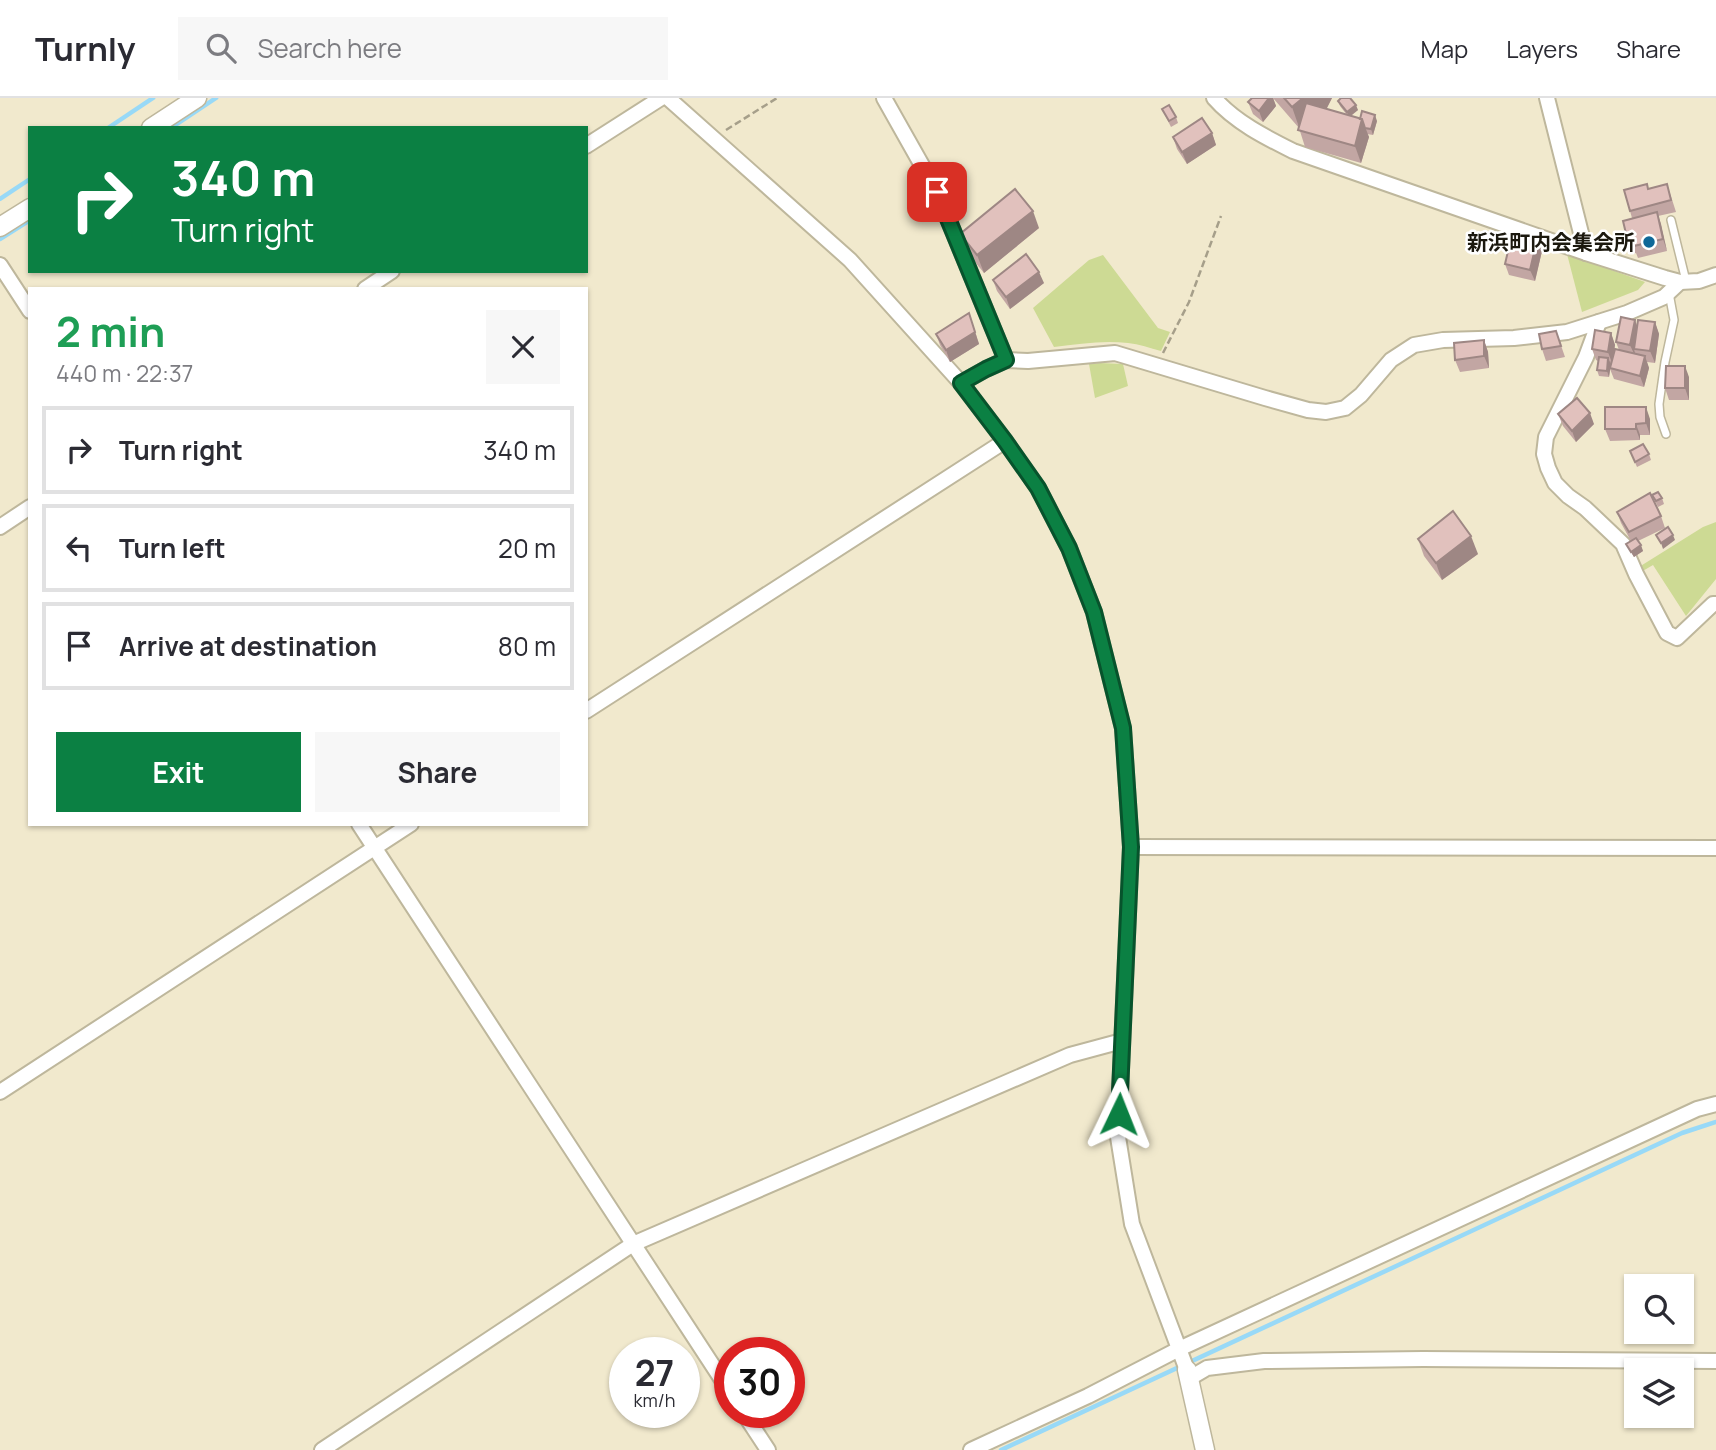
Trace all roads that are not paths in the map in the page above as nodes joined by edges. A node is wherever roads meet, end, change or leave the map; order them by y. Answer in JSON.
{"nodes":[{"id":1,"x":197,"y":98,"type":"edge"},
{"id":2,"x":661,"y":98,"type":"edge"},
{"id":3,"x":668,"y":98,"type":"edge"},
{"id":4,"x":884,"y":98,"type":"edge"},
{"id":5,"x":1214,"y":98,"type":"edge"},
{"id":6,"x":1547,"y":98,"type":"edge"},
{"id":7,"x":154,"y":126,"type":"edge"},
{"id":8,"x":588,"y":145,"type":"edge"},
{"id":9,"x":28,"y":209,"type":"edge"},
{"id":10,"x":1671,"y":220,"type":"dead end"},
{"id":11,"x":0,"y":227,"type":"edge"},
{"id":12,"x":1586,"y":253,"type":"junction"},
{"id":13,"x":0,"y":265,"type":"edge"},
{"id":14,"x":389,"y":273,"type":"edge"},
{"id":15,"x":1716,"y":275,"type":"edge"},
{"id":16,"x":1679,"y":285,"type":"junction"},
{"id":17,"x":368,"y":287,"type":"edge"},
{"id":18,"x":28,"y":308,"type":"edge"},
{"id":19,"x":1599,"y":322,"type":"junction"},
{"id":20,"x":1006,"y":360,"type":"junction"},
{"id":21,"x":961,"y":383,"type":"junction"},
{"id":22,"x":1666,"y":434,"type":"dead end"},
{"id":23,"x":1005,"y":441,"type":"junction"},
{"id":24,"x":28,"y":508,"type":"edge"},
{"id":25,"x":0,"y":527,"type":"edge"},
{"id":26,"x":1716,"y":604,"type":"edge"},
{"id":27,"x":588,"y":710,"type":"edge"},
{"id":28,"x":360,"y":826,"type":"edge"},
{"id":29,"x":408,"y":826,"type":"edge"},
{"id":30,"x":1131,"y":847,"type":"junction"},
{"id":31,"x":374,"y":848,"type":"junction"},
{"id":32,"x":1716,"y":848,"type":"edge"},
{"id":33,"x":1122,"y":1041,"type":"junction"},
{"id":34,"x":0,"y":1092,"type":"edge"},
{"id":35,"x":1716,"y":1104,"type":"edge"},
{"id":36,"x":633,"y":1244,"type":"junction"},
{"id":37,"x":1716,"y":1361,"type":"edge"},
{"id":38,"x":1184,"y":1363,"type":"junction"},
{"id":39,"x":714,"y":1368,"type":"edge"},
{"id":40,"x":754,"y":1428,"type":"edge"},
{"id":41,"x":322,"y":1450,"type":"edge"},
{"id":42,"x":768,"y":1450,"type":"edge"},
{"id":43,"x":971,"y":1450,"type":"edge"},
{"id":44,"x":1205,"y":1450,"type":"edge"}],
"edges":[{"from":1,"to":7,"type":"street"},
{"from":2,"to":8,"type":"street"},
{"from":3,"to":21,"type":"street"},
{"from":4,"to":20,"type":"street"},
{"from":5,"to":12,"type":"street"},
{"from":6,"to":12,"type":"street"},
{"from":9,"to":11,"type":"street"},
{"from":10,"to":16,"type":"lane"},
{"from":12,"to":16,"type":"street"},
{"from":13,"to":18,"type":"street"},
{"from":14,"to":17,"type":"street"},
{"from":15,"to":16,"type":"street"},
{"from":16,"to":19,"type":"street"},
{"from":16,"to":22,"type":"lane"},
{"from":19,"to":20,"type":"street"},
{"from":19,"to":26,"type":"street"},
{"from":20,"to":21,"type":"street"},
{"from":21,"to":23,"type":"street"},
{"from":23,"to":27,"type":"street"},
{"from":23,"to":30,"type":"street"},
{"from":24,"to":25,"type":"street"},
{"from":28,"to":31,"type":"street"},
{"from":29,"to":31,"type":"street"},
{"from":30,"to":32,"type":"street"},
{"from":30,"to":33,"type":"street"},
{"from":31,"to":34,"type":"street"},
{"from":31,"to":36,"type":"street"},
{"from":33,"to":36,"type":"street"},
{"from":33,"to":38,"type":"street"},
{"from":35,"to":38,"type":"street"},
{"from":36,"to":39,"type":"street"},
{"from":36,"to":41,"type":"street"},
{"from":37,"to":38,"type":"street"},
{"from":38,"to":43,"type":"street"},
{"from":38,"to":44,"type":"street"},
{"from":40,"to":42,"type":"street"}]}
